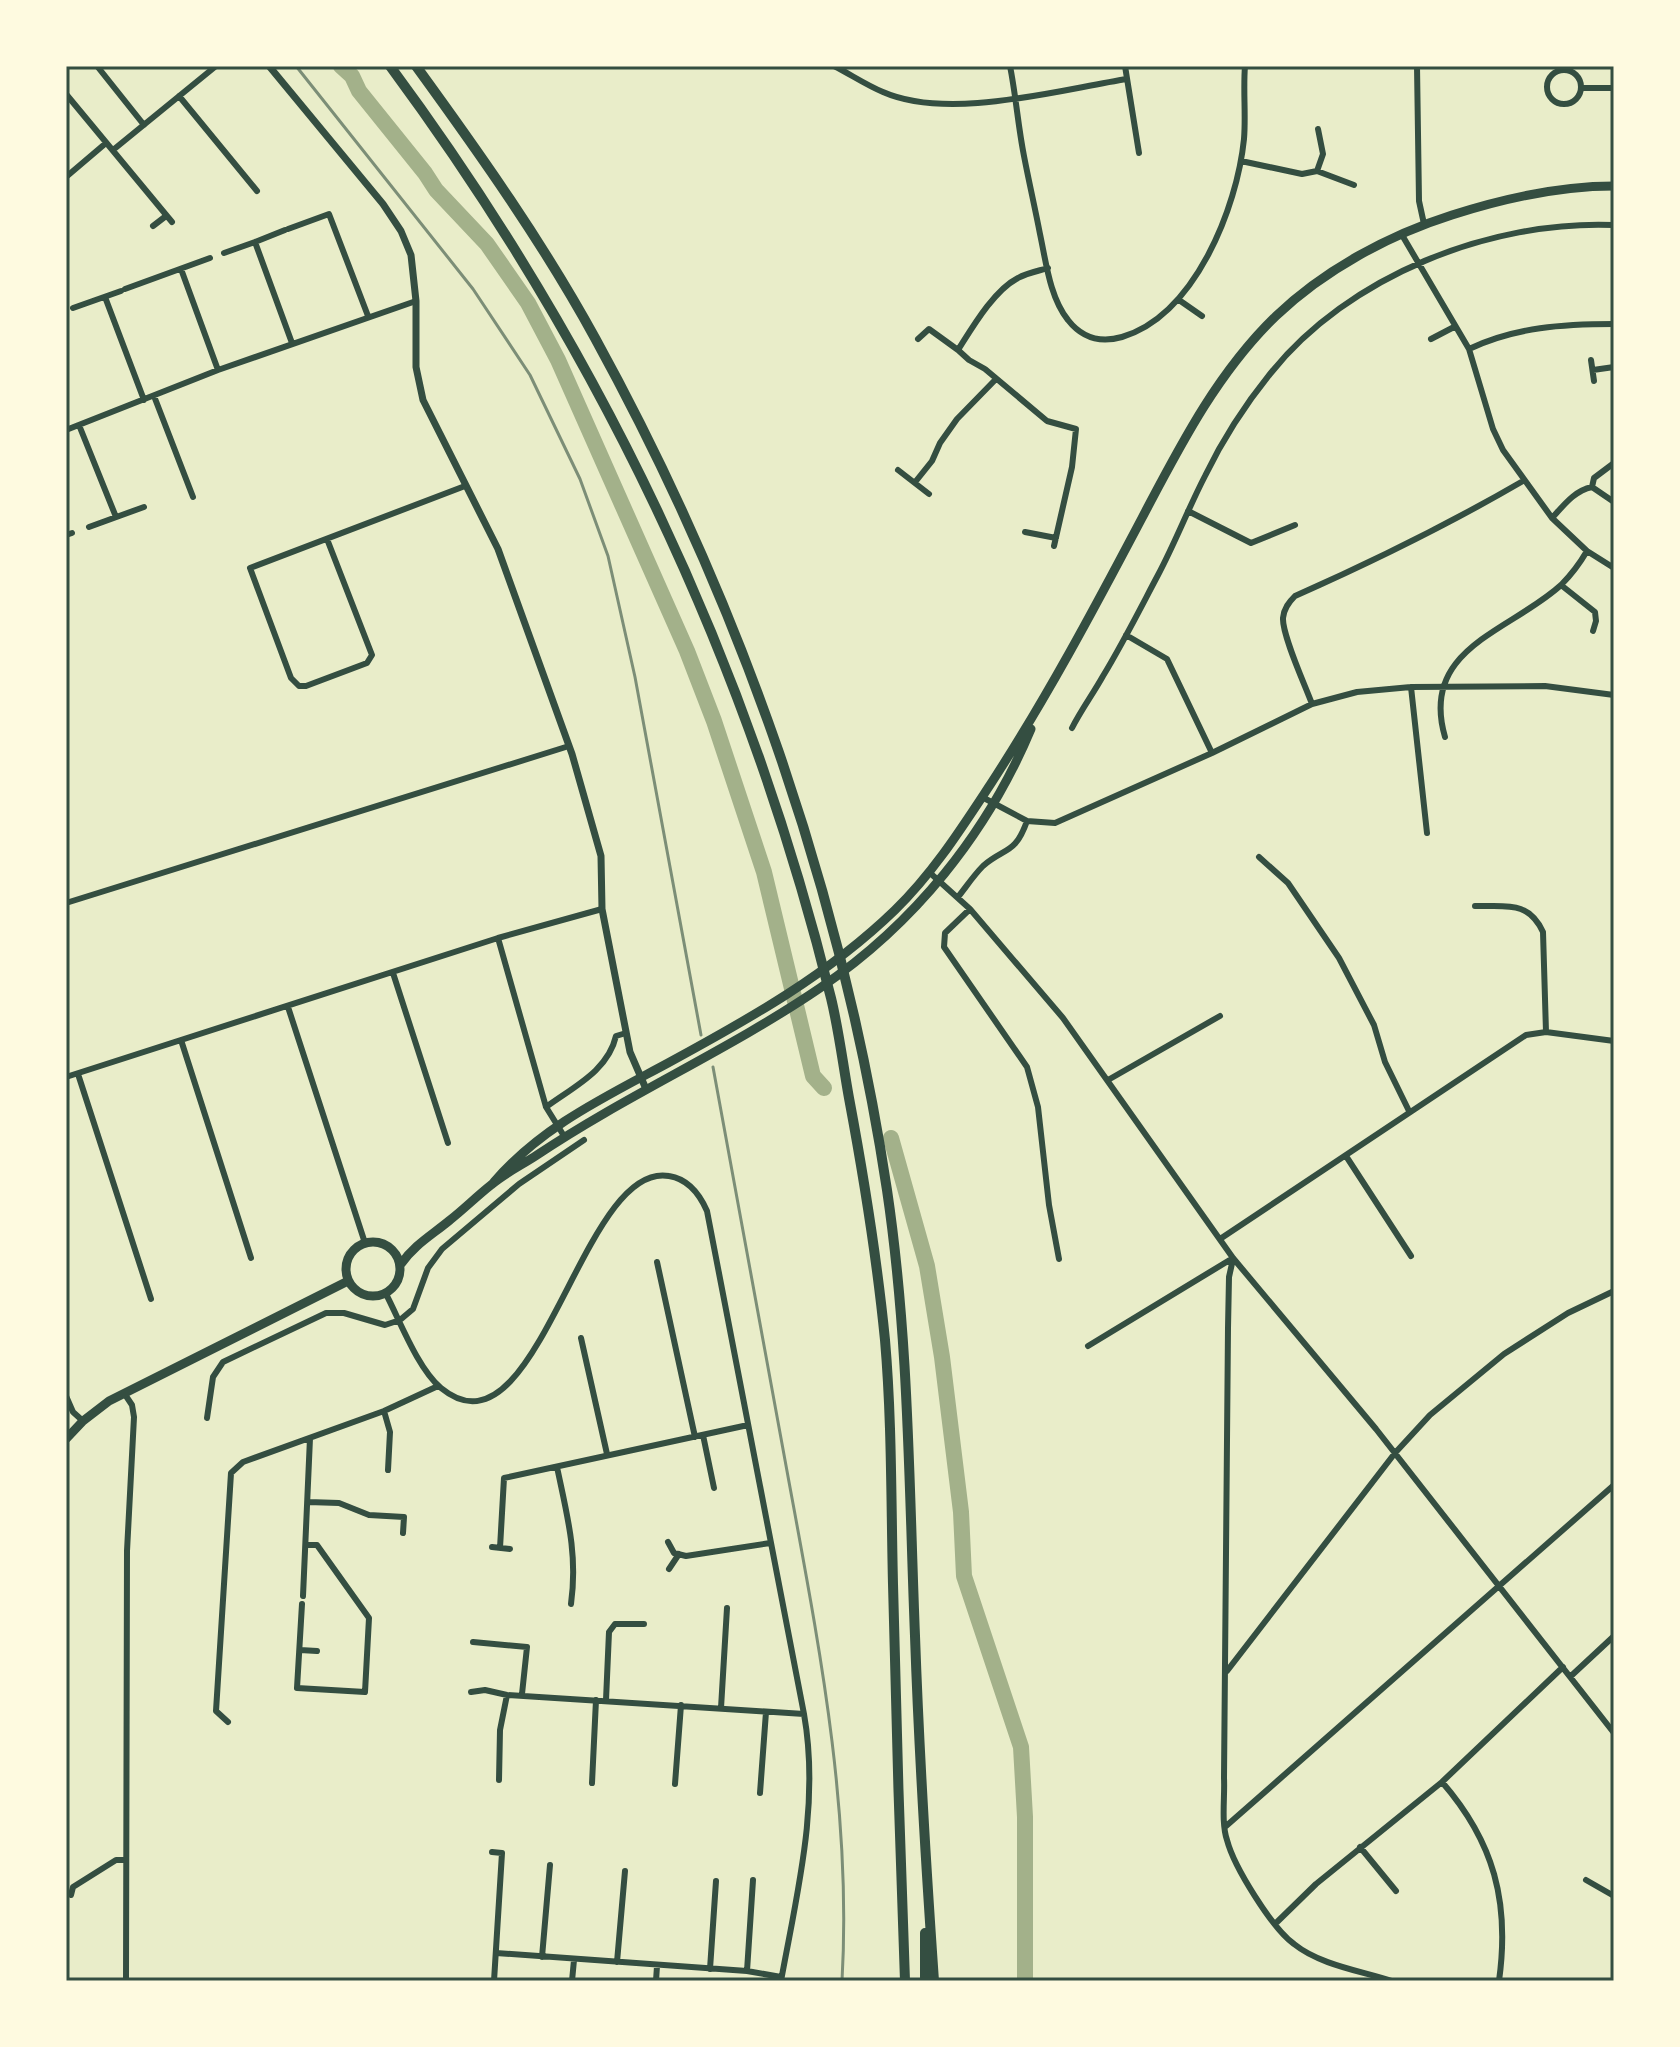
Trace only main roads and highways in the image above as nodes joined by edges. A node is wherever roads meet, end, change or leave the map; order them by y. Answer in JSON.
{"nodes":[{"id":1,"x":390,"y":66,"type":"edge"},
{"id":2,"x":416,"y":66,"type":"edge"},
{"id":3,"x":1614,"y":186,"type":"edge"},
{"id":4,"x":1044,"y":700,"type":"junction"},
{"id":5,"x":494,"y":1182,"type":"junction"},
{"id":6,"x":413,"y":1247,"type":"junction"},
{"id":7,"x":393,"y":1250,"type":"junction"},
{"id":8,"x":401,"y":1264,"type":"junction"},
{"id":9,"x":348,"y":1281,"type":"junction"},
{"id":10,"x":66,"y":1439,"type":"edge"},
{"id":11,"x":924,"y":1831,"type":"junction"},
{"id":12,"x":904,"y":1981,"type":"edge"},
{"id":13,"x":925,"y":1981,"type":"edge"},
{"id":14,"x":934,"y":1981,"type":"edge"}],
"edges":[{"from":1,"to":12,"type":"highway"},
{"from":2,"to":11,"type":"highway"},
{"from":3,"to":4,"type":"main road"},
{"from":4,"to":5,"type":"main road"},
{"from":4,"to":5,"type":"main road"},
{"from":5,"to":6,"type":"main road"},
{"from":6,"to":7,"type":"main road"},
{"from":6,"to":8,"type":"main road"},
{"from":7,"to":8,"type":"main road"},
{"from":7,"to":9,"type":"main road"},
{"from":8,"to":9,"type":"main road"},
{"from":9,"to":10,"type":"main road"},
{"from":11,"to":13,"type":"highway"},
{"from":11,"to":14,"type":"highway"}]}
